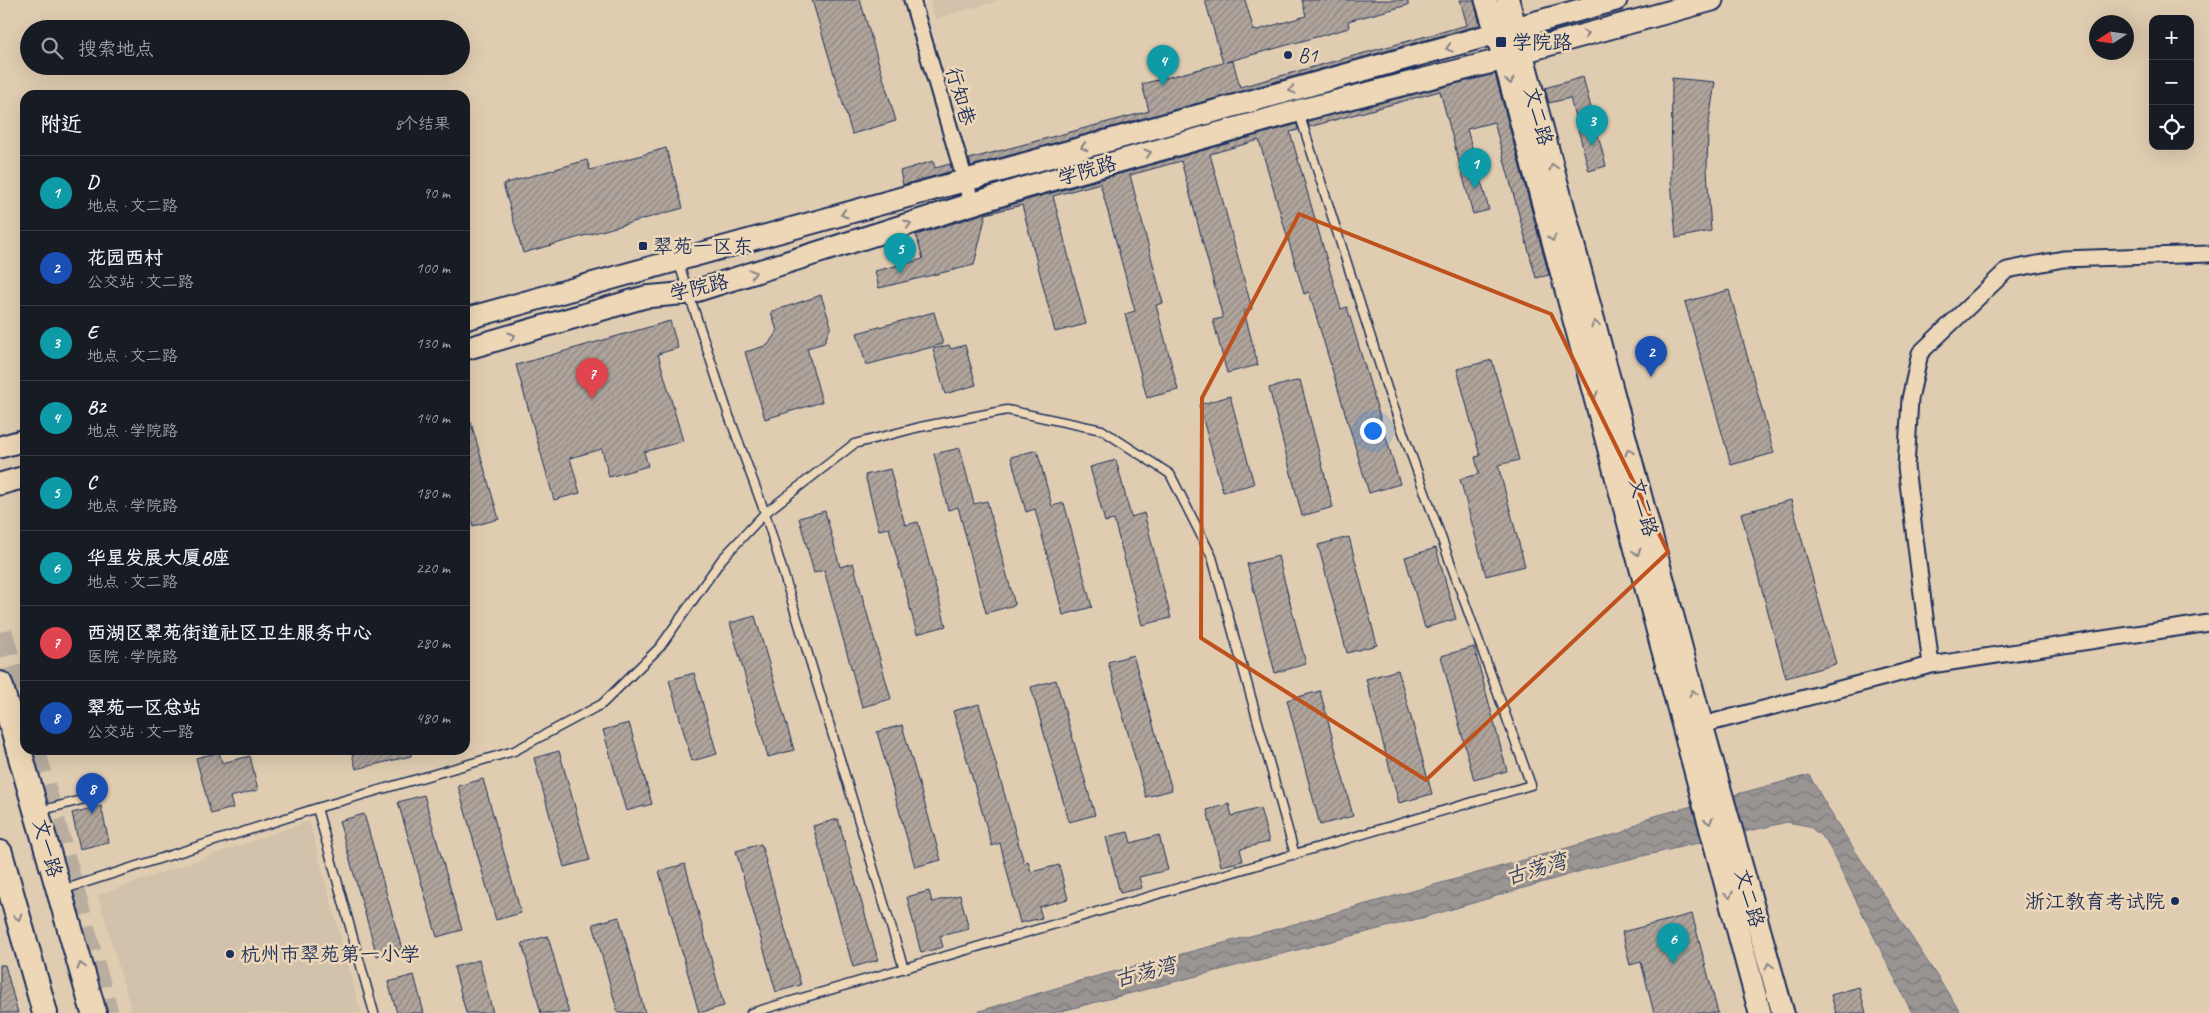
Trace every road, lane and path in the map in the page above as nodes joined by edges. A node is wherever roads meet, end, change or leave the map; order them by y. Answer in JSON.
{"nodes":[{"id":1,"x":912,"y":0,"type":"edge"},
{"id":2,"x":1486,"y":0,"type":"edge"},
{"id":3,"x":1508,"y":0,"type":"edge"},
{"id":4,"x":1616,"y":0,"type":"edge"},
{"id":5,"x":1712,"y":0,"type":"edge"},
{"id":6,"x":1506,"y":31,"type":"junction"},
{"id":7,"x":1513,"y":55,"type":"junction"},
{"id":8,"x":1298,"y":111,"type":"junction"},
{"id":9,"x":965,"y":180,"type":"junction"},
{"id":10,"x":972,"y":204,"type":"junction"},
{"id":11,"x":2209,"y":254,"type":"edge"},
{"id":12,"x":678,"y":261,"type":"junction"},
{"id":13,"x":689,"y":293,"type":"junction"},
{"id":14,"x":470,"y":318,"type":"edge"},
{"id":15,"x":470,"y":348,"type":"edge"},
{"id":16,"x":20,"y":441,"type":"edge"},
{"id":17,"x":0,"y":447,"type":"edge"},
{"id":18,"x":20,"y":478,"type":"edge"},
{"id":19,"x":0,"y":484,"type":"edge"},
{"id":20,"x":765,"y":513,"type":"junction"},
{"id":21,"x":2209,"y":623,"type":"edge"},
{"id":22,"x":1931,"y":665,"type":"junction"},
{"id":23,"x":0,"y":684,"type":"edge"},
{"id":24,"x":1702,"y":725,"type":"junction"},
{"id":25,"x":20,"y":753,"type":"edge"},
{"id":26,"x":21,"y":755,"type":"edge"},
{"id":27,"x":1711,"y":792,"type":"junction"},
{"id":28,"x":85,"y":799,"type":"dead end"},
{"id":29,"x":317,"y":808,"type":"junction"},
{"id":30,"x":37,"y":812,"type":"junction"},
{"id":31,"x":1725,"y":846,"type":"junction"},
{"id":32,"x":0,"y":853,"type":"edge"},
{"id":33,"x":1295,"y":855,"type":"junction"},
{"id":34,"x":60,"y":891,"type":"junction"},
{"id":35,"x":904,"y":969,"type":"junction"},
{"id":36,"x":45,"y":1013,"type":"edge"},
{"id":37,"x":94,"y":1013,"type":"edge"},
{"id":38,"x":374,"y":1013,"type":"edge"},
{"id":39,"x":751,"y":1013,"type":"edge"},
{"id":40,"x":1760,"y":1013,"type":"edge"},
{"id":41,"x":1782,"y":1013,"type":"edge"}],
"edges":[{"from":1,"to":9,"type":"street","name":"行知巷"},
{"from":2,"to":6,"type":"main road","name":"文二路"},
{"from":3,"to":6,"type":"main road","name":"文二路"},
{"from":4,"to":6,"type":"main road","name":"学院路"},
{"from":7,"to":5,"type":"main road","name":"学院路","one_way":true},
{"from":6,"to":7,"type":"main road","name":"文二路"},
{"from":6,"to":9,"type":"main road","name":"学院路","one_way":true},
{"from":7,"to":8,"type":"main road","name":"学院路"},
{"from":24,"to":7,"type":"main road","name":"文二路","one_way":true},
{"from":7,"to":27,"type":"main road","name":"文二路","one_way":true},
{"from":10,"to":8,"type":"main road","name":"学院路","one_way":true},
{"from":8,"to":33,"type":"lane"},
{"from":9,"to":10,"type":"street","name":"行知巷"},
{"from":9,"to":12,"type":"main road","name":"学院路","one_way":true},
{"from":13,"to":10,"type":"main road","name":"学院路","one_way":true},
{"from":11,"to":22,"type":"street"},
{"from":12,"to":13,"type":"lane"},
{"from":12,"to":14,"type":"main road","name":"学院路"},
{"from":15,"to":13,"type":"main road","name":"学院路","one_way":true},
{"from":13,"to":20,"type":"lane"},
{"from":16,"to":17,"type":"main road"},
{"from":18,"to":19,"type":"main road"},
{"from":20,"to":29,"type":"lane"},
{"from":20,"to":33,"type":"lane"},
{"from":20,"to":35,"type":"lane"},
{"from":21,"to":22,"type":"street"},
{"from":22,"to":24,"type":"street"},
{"from":23,"to":25,"type":"main road","name":"文一路"},
{"from":24,"to":27,"type":"main road","name":"文二路"},
{"from":26,"to":30,"type":"main road","name":"文一路"},
{"from":27,"to":31,"type":"main road","name":"文二路"},
{"from":28,"to":30,"type":"lane"},
{"from":29,"to":34,"type":"lane"},
{"from":29,"to":38,"type":"lane"},
{"from":30,"to":34,"type":"main road","name":"文一路"},
{"from":31,"to":40,"type":"main road","name":"文二路","one_way":true},
{"from":41,"to":31,"type":"main road","name":"文二路","one_way":true},
{"from":32,"to":36,"type":"main road","one_way":true},
{"from":33,"to":35,"type":"lane"},
{"from":37,"to":34,"type":"main road","name":"文一路","one_way":true},
{"from":35,"to":39,"type":"lane"}]}
